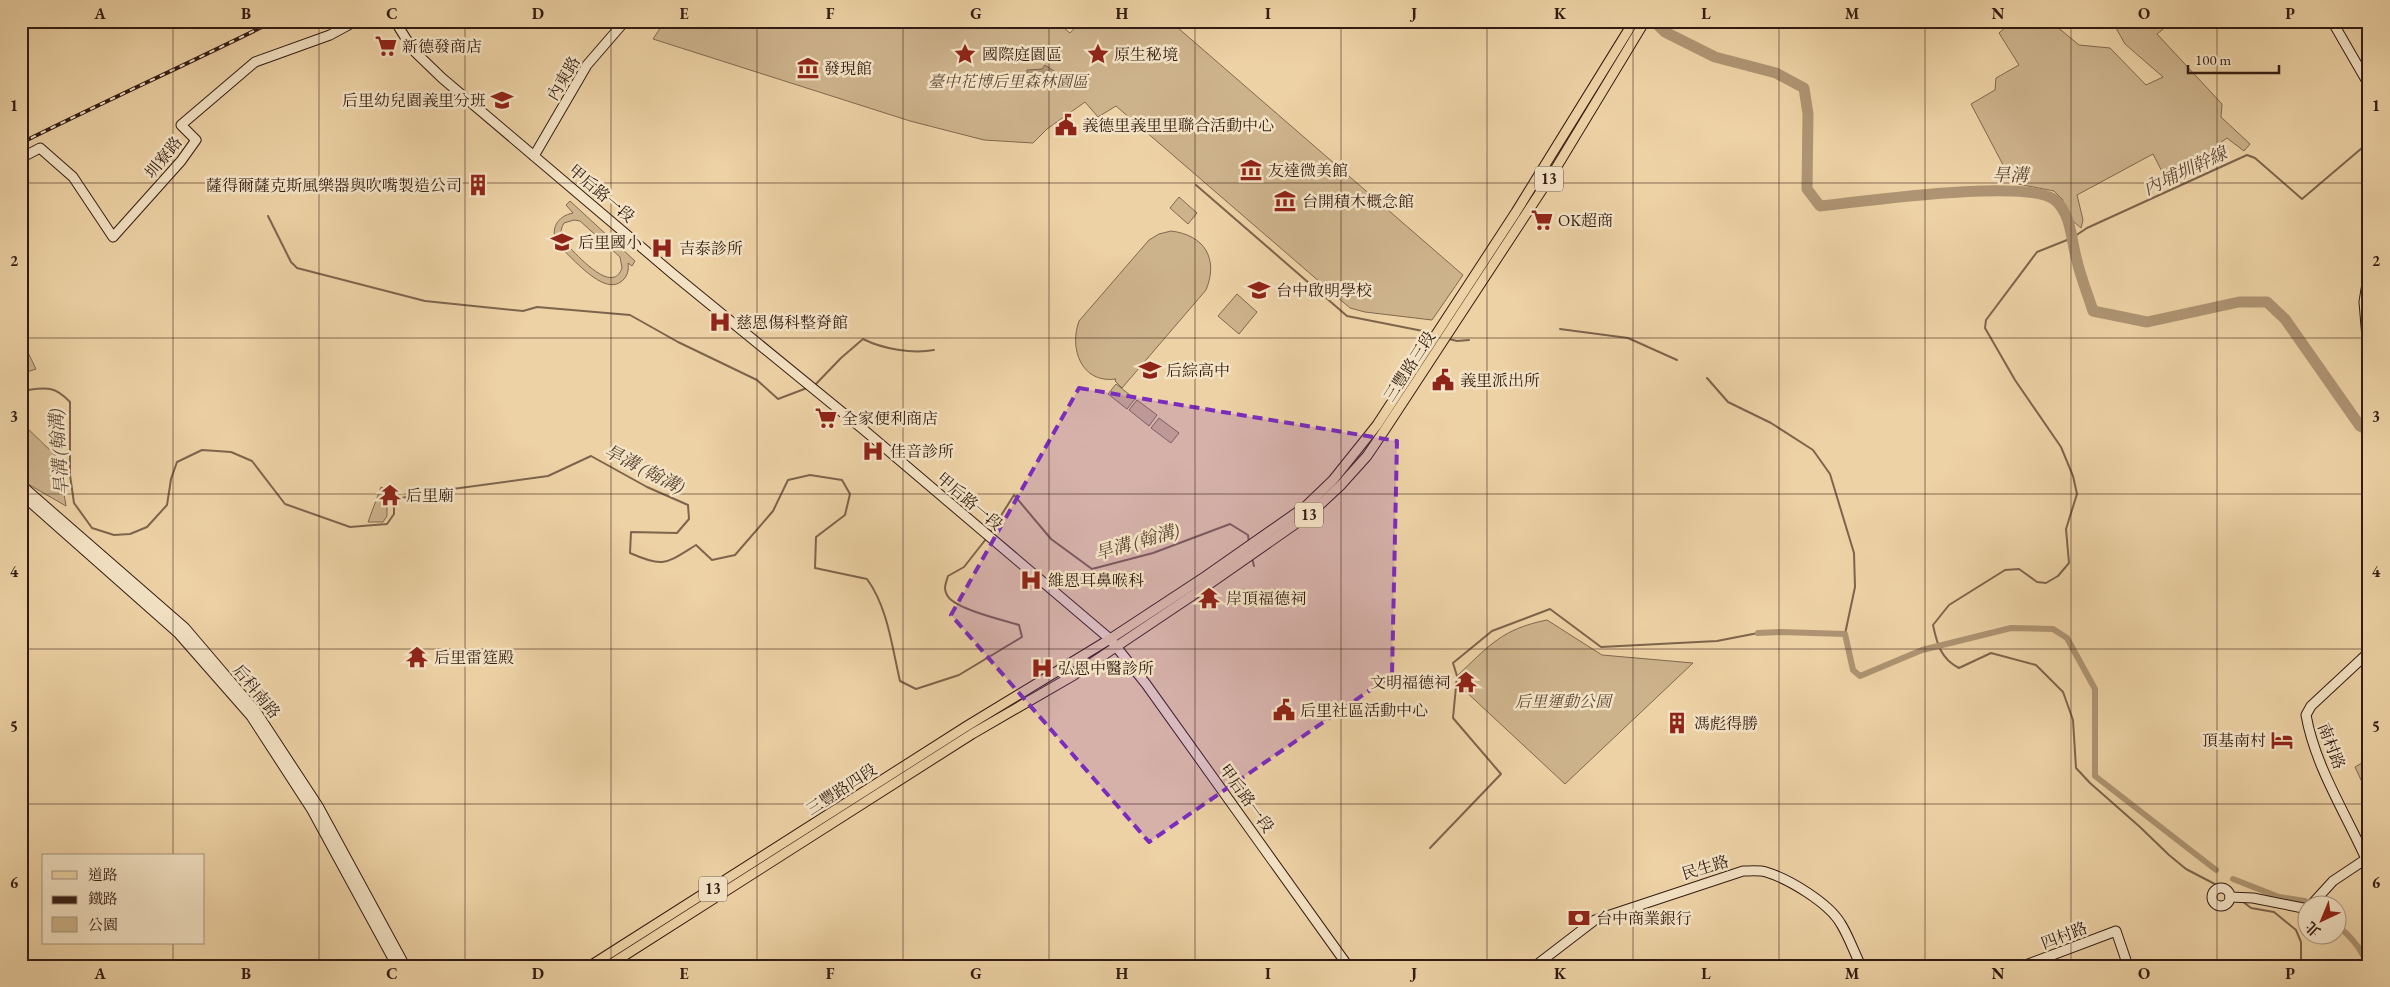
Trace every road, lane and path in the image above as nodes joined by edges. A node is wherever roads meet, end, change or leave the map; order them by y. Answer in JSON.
{"nodes":[{"id":1,"x":356,"y":21,"type":"edge"},
{"id":2,"x":395,"y":21,"type":"edge"},
{"id":3,"x":625,"y":21,"type":"edge"},
{"id":4,"x":2332,"y":21,"type":"edge"},
{"id":5,"x":1641,"y":22,"type":"edge"},
{"id":6,"x":1629,"y":39,"type":"junction"},
{"id":7,"x":2369,"y":84,"type":"edge"},
{"id":8,"x":534,"y":156,"type":"junction"},
{"id":9,"x":21,"y":158,"type":"edge"},
{"id":10,"x":2369,"y":271,"type":"edge"},
{"id":11,"x":2369,"y":362,"type":"edge"},
{"id":12,"x":21,"y":485,"type":"edge"},
{"id":13,"x":21,"y":494,"type":"edge"},
{"id":14,"x":182,"y":631,"type":"junction"},
{"id":15,"x":1110,"y":639,"type":"junction"},
{"id":16,"x":1116,"y":646,"type":"junction"},
{"id":17,"x":2369,"y":652,"type":"edge"},
{"id":18,"x":315,"y":808,"type":"junction"},
{"id":19,"x":2367,"y":860,"type":"edge"},
{"id":20,"x":2321,"y":894,"type":"edge"},
{"id":21,"x":2230,"y":897,"type":"junction"},
{"id":22,"x":2298,"y":907,"type":"edge"},
{"id":23,"x":397,"y":966,"type":"edge"},
{"id":24,"x":405,"y":966,"type":"edge"},
{"id":25,"x":590,"y":966,"type":"edge"},
{"id":26,"x":608,"y":966,"type":"edge"},
{"id":27,"x":1348,"y":966,"type":"edge"},
{"id":28,"x":1535,"y":966,"type":"edge"},
{"id":29,"x":1860,"y":966,"type":"edge"},
{"id":30,"x":2024,"y":966,"type":"edge"},
{"id":31,"x":2128,"y":966,"type":"edge"}],
"edges":[{"from":1,"to":9,"type":"street","name":"圳寮路"},
{"from":2,"to":8,"type":"street","name":"甲后路一段"},
{"from":3,"to":8,"type":"street","name":"內東路"},
{"from":4,"to":7,"type":"street"},
{"from":5,"to":6,"type":"main road","name":"三豐路三段","number":"13"},
{"from":6,"to":15,"type":"main road","name":"三豐路三段","number":"13"},
{"from":6,"to":16,"type":"main road","name":"三豐路三段","number":"13"},
{"from":8,"to":15,"type":"street","name":"甲后路一段"},
{"from":10,"to":11,"type":"street"},
{"from":12,"to":14,"type":"street","name":"后科南路"},
{"from":13,"to":14,"type":"street","name":"后科南路"},
{"from":14,"to":18,"type":"street","name":"后科南路"},
{"from":15,"to":16,"type":"street","name":"甲后路一段"},
{"from":15,"to":25,"type":"main road","name":"三豐路四段","number":"13"},
{"from":16,"to":26,"type":"main road","name":"三豐路四段","number":"13"},
{"from":16,"to":27,"type":"street","name":"甲后路一段"},
{"from":17,"to":19,"type":"street","name":"南村路"},
{"from":18,"to":23,"type":"street","name":"后科南路"},
{"from":18,"to":24,"type":"street","name":"后科南路"},
{"from":19,"to":20,"type":"street","name":"南村路"},
{"from":21,"to":21,"type":"street"},
{"from":21,"to":22,"type":"street"},
{"from":28,"to":29,"type":"street","name":"民生路"},
{"from":30,"to":31,"type":"street","name":"四村路"}]}
